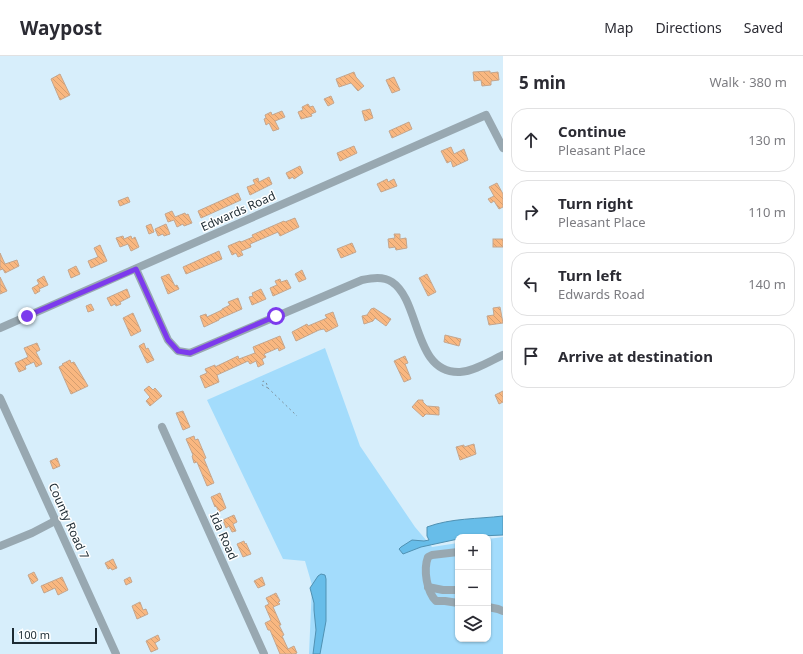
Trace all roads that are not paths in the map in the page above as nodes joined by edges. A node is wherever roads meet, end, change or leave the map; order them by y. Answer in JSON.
{"nodes":[{"id":1,"x":503,"y":148,"type":"edge"},
{"id":2,"x":136,"y":269,"type":"junction"},
{"id":3,"x":0,"y":328,"type":"edge"},
{"id":4,"x":503,"y":354,"type":"edge"},
{"id":5,"x":0,"y":398,"type":"edge"},
{"id":6,"x":162,"y":427,"type":"dead end"},
{"id":7,"x":55,"y":521,"type":"junction"},
{"id":8,"x":0,"y":546,"type":"edge"},
{"id":9,"x":455,"y":552,"type":"edge"},
{"id":10,"x":428,"y":587,"type":"junction"},
{"id":11,"x":455,"y":590,"type":"edge"},
{"id":12,"x":455,"y":603,"type":"edge"},
{"id":13,"x":491,"y":607,"type":"edge"},
{"id":14,"x":503,"y":611,"type":"edge"},
{"id":15,"x":116,"y":654,"type":"edge"},
{"id":16,"x":264,"y":654,"type":"edge"}],
"edges":[{"from":1,"to":2,"type":"street","name":"Edwards Road"},
{"from":2,"to":3,"type":"street","name":"Edwards Road"},
{"from":2,"to":4,"type":"street"},
{"from":5,"to":7,"type":"street","name":"County Road 7"},
{"from":6,"to":16,"type":"street","name":"Ida Road"},
{"from":7,"to":8,"type":"street"},
{"from":7,"to":15,"type":"street","name":"County Road 7"},
{"from":9,"to":10,"type":"street"},
{"from":10,"to":11,"type":"street"},
{"from":10,"to":12,"type":"street"},
{"from":13,"to":14,"type":"street"}]}
